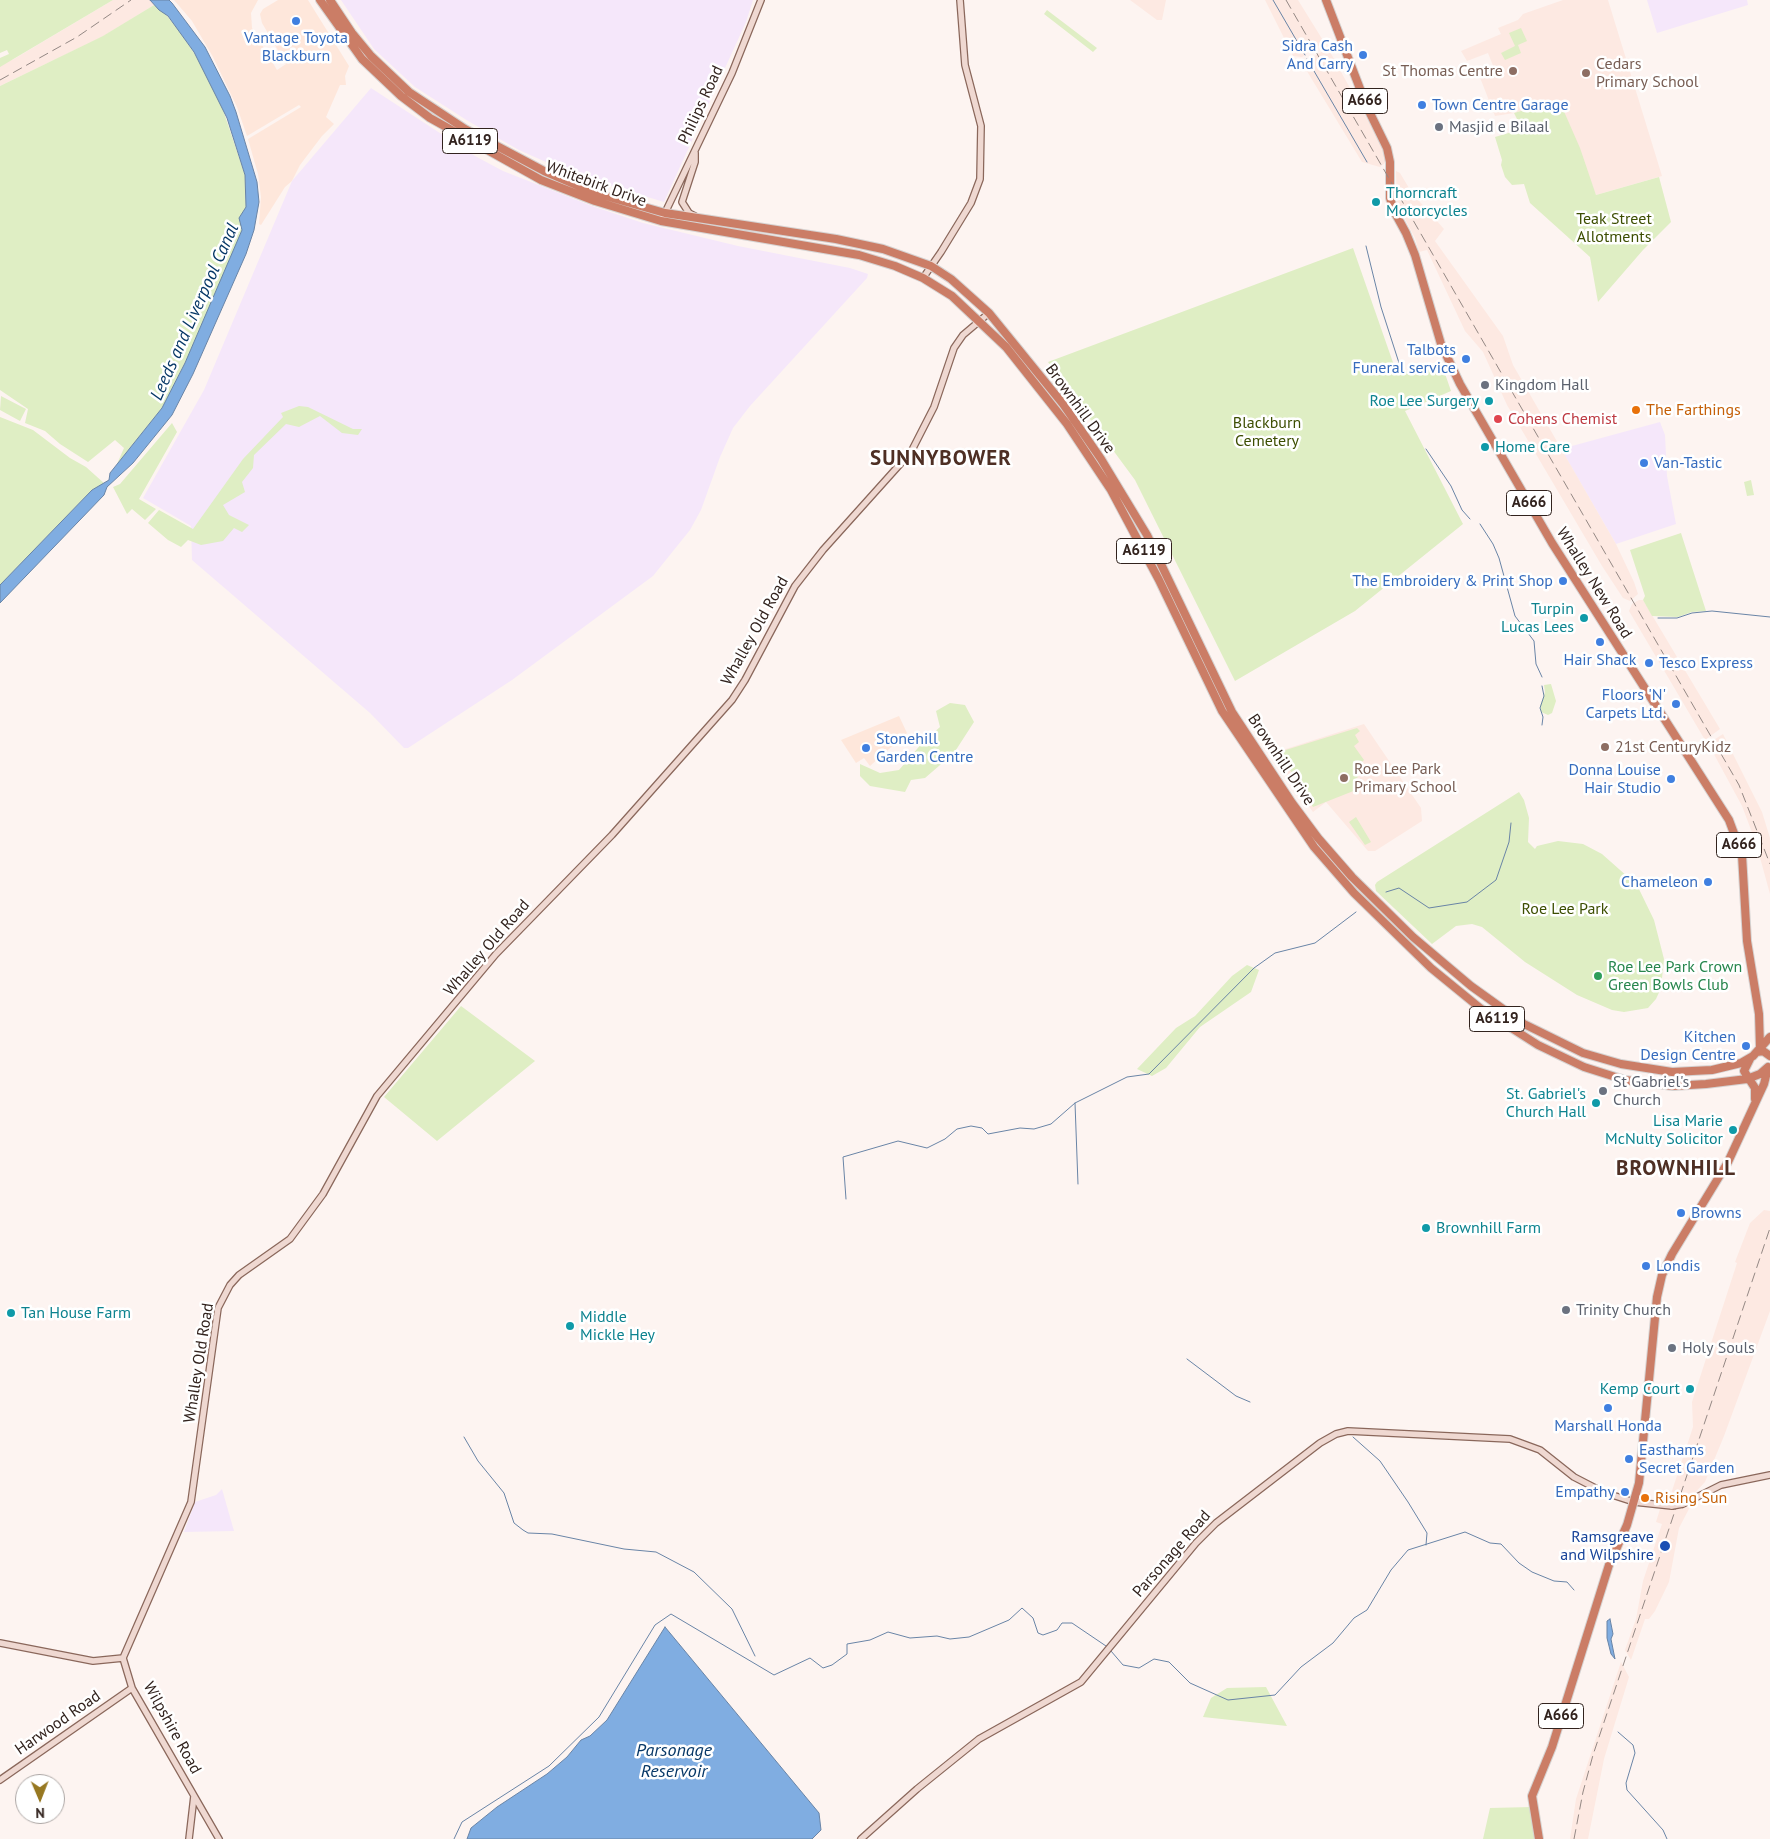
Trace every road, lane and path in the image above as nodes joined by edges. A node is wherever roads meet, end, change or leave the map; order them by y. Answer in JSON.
{"nodes":[{"id":1,"x":320,"y":0,"type":"edge"},
{"id":2,"x":330,"y":0,"type":"edge"},
{"id":3,"x":761,"y":0,"type":"edge"},
{"id":4,"x":960,"y":0,"type":"edge"},
{"id":5,"x":1326,"y":0,"type":"edge"},
{"id":6,"x":694,"y":151,"type":"junction"},
{"id":7,"x":665,"y":213,"type":"junction"},
{"id":8,"x":698,"y":218,"type":"junction"},
{"id":9,"x":661,"y":221,"type":"junction"},
{"id":10,"x":931,"y":266,"type":"junction"},
{"id":11,"x":923,"y":278,"type":"junction"},
{"id":12,"x":989,"y":313,"type":"junction"},
{"id":13,"x":980,"y":321,"type":"junction"},
{"id":14,"x":1759,"y":1014,"type":"junction"},
{"id":15,"x":1770,"y":1039,"type":"edge"},
{"id":16,"x":1757,"y":1052,"type":"junction"},
{"id":17,"x":1770,"y":1056,"type":"edge"},
{"id":18,"x":1769,"y":1065,"type":"edge"},
{"id":19,"x":1747,"y":1079,"type":"junction"},
{"id":20,"x":1754,"y":1103,"type":"junction"},
{"id":21,"x":1770,"y":1475,"type":"edge"},
{"id":22,"x":1634,"y":1502,"type":"junction"},
{"id":23,"x":0,"y":1643,"type":"edge"},
{"id":24,"x":124,"y":1658,"type":"junction"},
{"id":25,"x":132,"y":1688,"type":"junction"},
{"id":26,"x":0,"y":1780,"type":"edge"},
{"id":27,"x":194,"y":1796,"type":"junction"},
{"id":28,"x":189,"y":1839,"type":"edge"},
{"id":29,"x":219,"y":1839,"type":"edge"},
{"id":30,"x":861,"y":1839,"type":"edge"},
{"id":31,"x":1539,"y":1839,"type":"edge"}],
"edges":[{"from":1,"to":9,"type":"highway","name":"Whitebirk Drive","number":"A6119"},
{"from":2,"to":7,"type":"highway","name":"Whitebirk Drive","number":"A6119"},
{"from":3,"to":6,"type":"street","name":"Philips Road"},
{"from":4,"to":10,"type":"street"},
{"from":5,"to":14,"type":"highway","name":"Whalley New Road","number":"A666"},
{"from":6,"to":7,"type":"street","name":"Philips Road"},
{"from":6,"to":8,"type":"street"},
{"from":7,"to":8,"type":"highway","name":"Whitebirk Drive","number":"A6119"},
{"from":7,"to":9,"type":"street","name":"Philips Road"},
{"from":8,"to":10,"type":"highway","name":"Whitebirk Drive","number":"A6119"},
{"from":9,"to":11,"type":"highway","name":"Whitebirk Drive","number":"A6119"},
{"from":10,"to":11,"type":"street"},
{"from":10,"to":12,"type":"highway","name":"Brownhill Drive","number":"A6119"},
{"from":11,"to":13,"type":"highway","name":"Brownhill Drive","number":"A6119"},
{"from":12,"to":13,"type":"street","name":"Whalley Old Road"},
{"from":12,"to":16,"type":"highway","name":"Brownhill Drive","number":"A6119"},
{"from":13,"to":19,"type":"highway","name":"Brownhill Drive","number":"A6119"},
{"from":13,"to":24,"type":"street","name":"Whalley Old Road"},
{"from":14,"to":15,"type":"highway","name":"Whalley New Road","number":"A666"},
{"from":14,"to":16,"type":"highway","name":"Whalley New Road","number":"A666"},
{"from":15,"to":16,"type":"highway","number":"A6119"},
{"from":16,"to":17,"type":"highway"},
{"from":16,"to":19,"type":"highway","number":"A666"},
{"from":18,"to":19,"type":"highway","number":"A6119"},
{"from":18,"to":20,"type":"highway","number":"A666"},
{"from":19,"to":20,"type":"highway"},
{"from":20,"to":22,"type":"highway","number":"A666"},
{"from":21,"to":22,"type":"street","name":"Parsonage Road","bridge":true},
{"from":22,"to":30,"type":"street","name":"Parsonage Road"},
{"from":22,"to":31,"type":"highway","number":"A666"},
{"from":23,"to":24,"type":"street"},
{"from":24,"to":25,"type":"street","name":"Wilpshire Road"},
{"from":25,"to":26,"type":"street","name":"Harwood Road"},
{"from":25,"to":27,"type":"street","name":"Wilpshire Road"},
{"from":27,"to":28,"type":"street"},
{"from":27,"to":29,"type":"street","name":"Wilpshire Road"}]}
